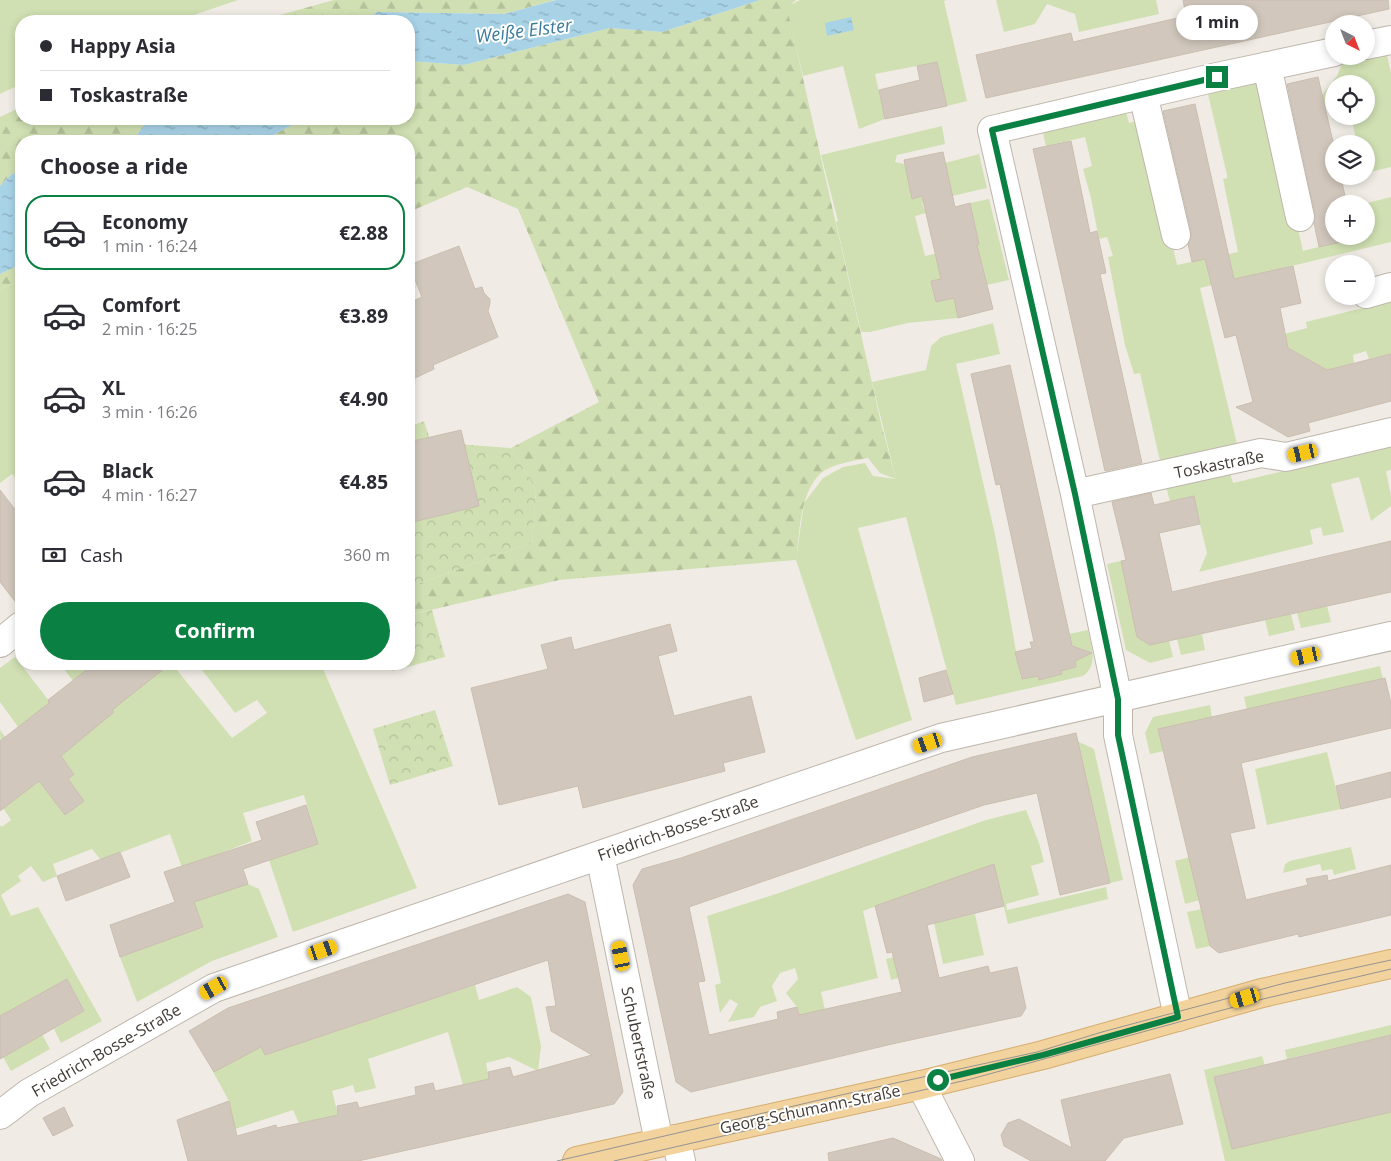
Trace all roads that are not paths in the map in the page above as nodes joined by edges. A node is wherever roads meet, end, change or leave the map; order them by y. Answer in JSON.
{"nodes":[{"id":1,"x":1325,"y":54,"type":"edge"},
{"id":2,"x":1266,"y":66,"type":"junction"},
{"id":3,"x":1143,"y":94,"type":"junction"},
{"id":4,"x":1300,"y":218,"type":"dead end"},
{"id":5,"x":1176,"y":236,"type":"dead end"},
{"id":6,"x":1391,"y":288,"type":"edge"},
{"id":7,"x":1375,"y":292,"type":"edge"},
{"id":8,"x":1391,"y":432,"type":"edge"},
{"id":9,"x":1075,"y":494,"type":"junction"},
{"id":10,"x":15,"y":631,"type":"edge"},
{"id":11,"x":1391,"y":636,"type":"edge"},
{"id":12,"x":0,"y":643,"type":"edge"},
{"id":13,"x":1118,"y":699,"type":"junction"},
{"id":14,"x":600,"y":855,"type":"junction"},
{"id":15,"x":1391,"y":964,"type":"edge"},
{"id":16,"x":1178,"y":1017,"type":"junction"},
{"id":17,"x":921,"y":1085,"type":"junction"},
{"id":18,"x":0,"y":1115,"type":"edge"},
{"id":19,"x":672,"y":1147,"type":"edge"},
{"id":20,"x":577,"y":1161,"type":"edge"},
{"id":21,"x":960,"y":1161,"type":"edge"}],
"edges":[{"from":1,"to":2,"type":"street"},
{"from":2,"to":3,"type":"street"},
{"from":2,"to":4,"type":"street"},
{"from":3,"to":5,"type":"street"},
{"from":3,"to":9,"type":"street"},
{"from":6,"to":7,"type":"street"},
{"from":8,"to":9,"type":"street","name":"Toskastraße"},
{"from":9,"to":13,"type":"street"},
{"from":10,"to":12,"type":"street"},
{"from":11,"to":13,"type":"street","name":"Friedrich-Bosse-Straße"},
{"from":13,"to":14,"type":"street","name":"Friedrich-Bosse-Straße"},
{"from":13,"to":16,"type":"street"},
{"from":14,"to":18,"type":"street","name":"Friedrich-Bosse-Straße"},
{"from":14,"to":19,"type":"street","name":"Schubertstraße"},
{"from":15,"to":16,"type":"main road","name":"Georg-Schumann-Straße"},
{"from":16,"to":17,"type":"main road","name":"Georg-Schumann-Straße"},
{"from":17,"to":19,"type":"main road","name":"Georg-Schumann-Straße"},
{"from":17,"to":21,"type":"street"},
{"from":19,"to":20,"type":"main road","name":"Georg-Schumann-Straße"}]}
